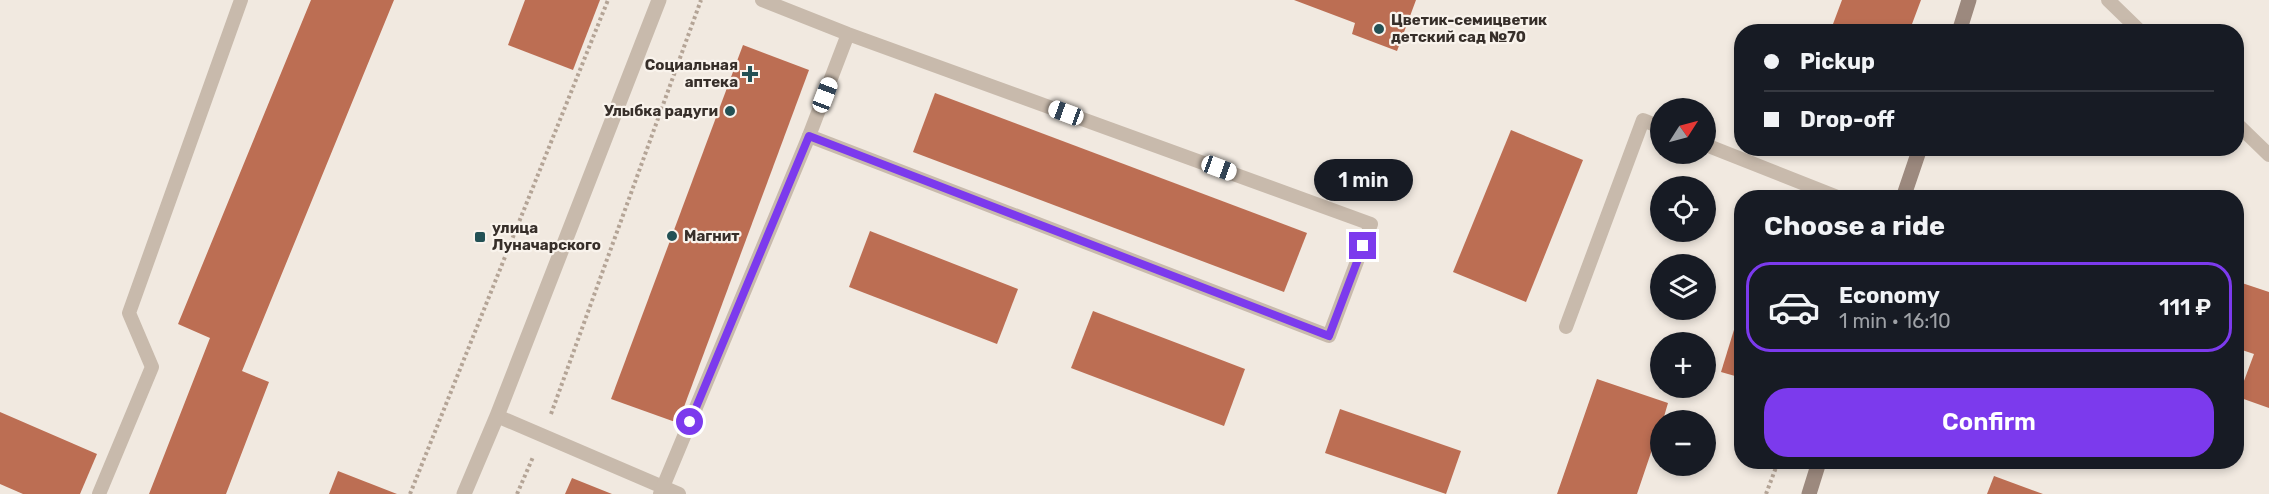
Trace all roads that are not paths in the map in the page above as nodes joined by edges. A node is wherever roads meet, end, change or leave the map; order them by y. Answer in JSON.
{"nodes":[{"id":1,"x":241,"y":0,"type":"edge"},
{"id":2,"x":659,"y":0,"type":"edge"},
{"id":3,"x":762,"y":0,"type":"edge"},
{"id":4,"x":1969,"y":0,"type":"edge"},
{"id":5,"x":2108,"y":0,"type":"edge"},
{"id":6,"x":1962,"y":24,"type":"edge"},
{"id":7,"x":2133,"y":24,"type":"edge"},
{"id":8,"x":848,"y":34,"type":"junction"},
{"id":9,"x":1650,"y":123,"type":"edge"},
{"id":10,"x":2244,"y":131,"type":"edge"},
{"id":11,"x":809,"y":136,"type":"junction"},
{"id":12,"x":1716,"y":149,"type":"edge"},
{"id":13,"x":2269,"y":155,"type":"edge"},
{"id":14,"x":1917,"y":156,"type":"edge"},
{"id":15,"x":1820,"y":190,"type":"edge"},
{"id":16,"x":1906,"y":190,"type":"edge"},
{"id":17,"x":1566,"y":327,"type":"dead end"},
{"id":18,"x":497,"y":416,"type":"junction"},
{"id":19,"x":1817,"y":469,"type":"edge"},
{"id":20,"x":661,"y":491,"type":"edge"},
{"id":21,"x":99,"y":494,"type":"edge"},
{"id":22,"x":464,"y":494,"type":"edge"},
{"id":23,"x":679,"y":494,"type":"edge"},
{"id":24,"x":1809,"y":494,"type":"edge"}],
"edges":[{"from":1,"to":21,"type":"lane"},
{"from":2,"to":18,"type":"street"},
{"from":3,"to":8,"type":"lane"},
{"from":4,"to":6,"type":"main road"},
{"from":5,"to":7,"type":"lane"},
{"from":8,"to":11,"type":"lane"},
{"from":8,"to":11,"type":"lane"},
{"from":9,"to":17,"type":"lane"},
{"from":10,"to":13,"type":"lane"},
{"from":11,"to":20,"type":"lane"},
{"from":12,"to":15,"type":"lane"},
{"from":14,"to":16,"type":"main road"},
{"from":18,"to":20,"type":"lane"},
{"from":18,"to":22,"type":"street"},
{"from":19,"to":24,"type":"main road"},
{"from":20,"to":23,"type":"lane"}]}
